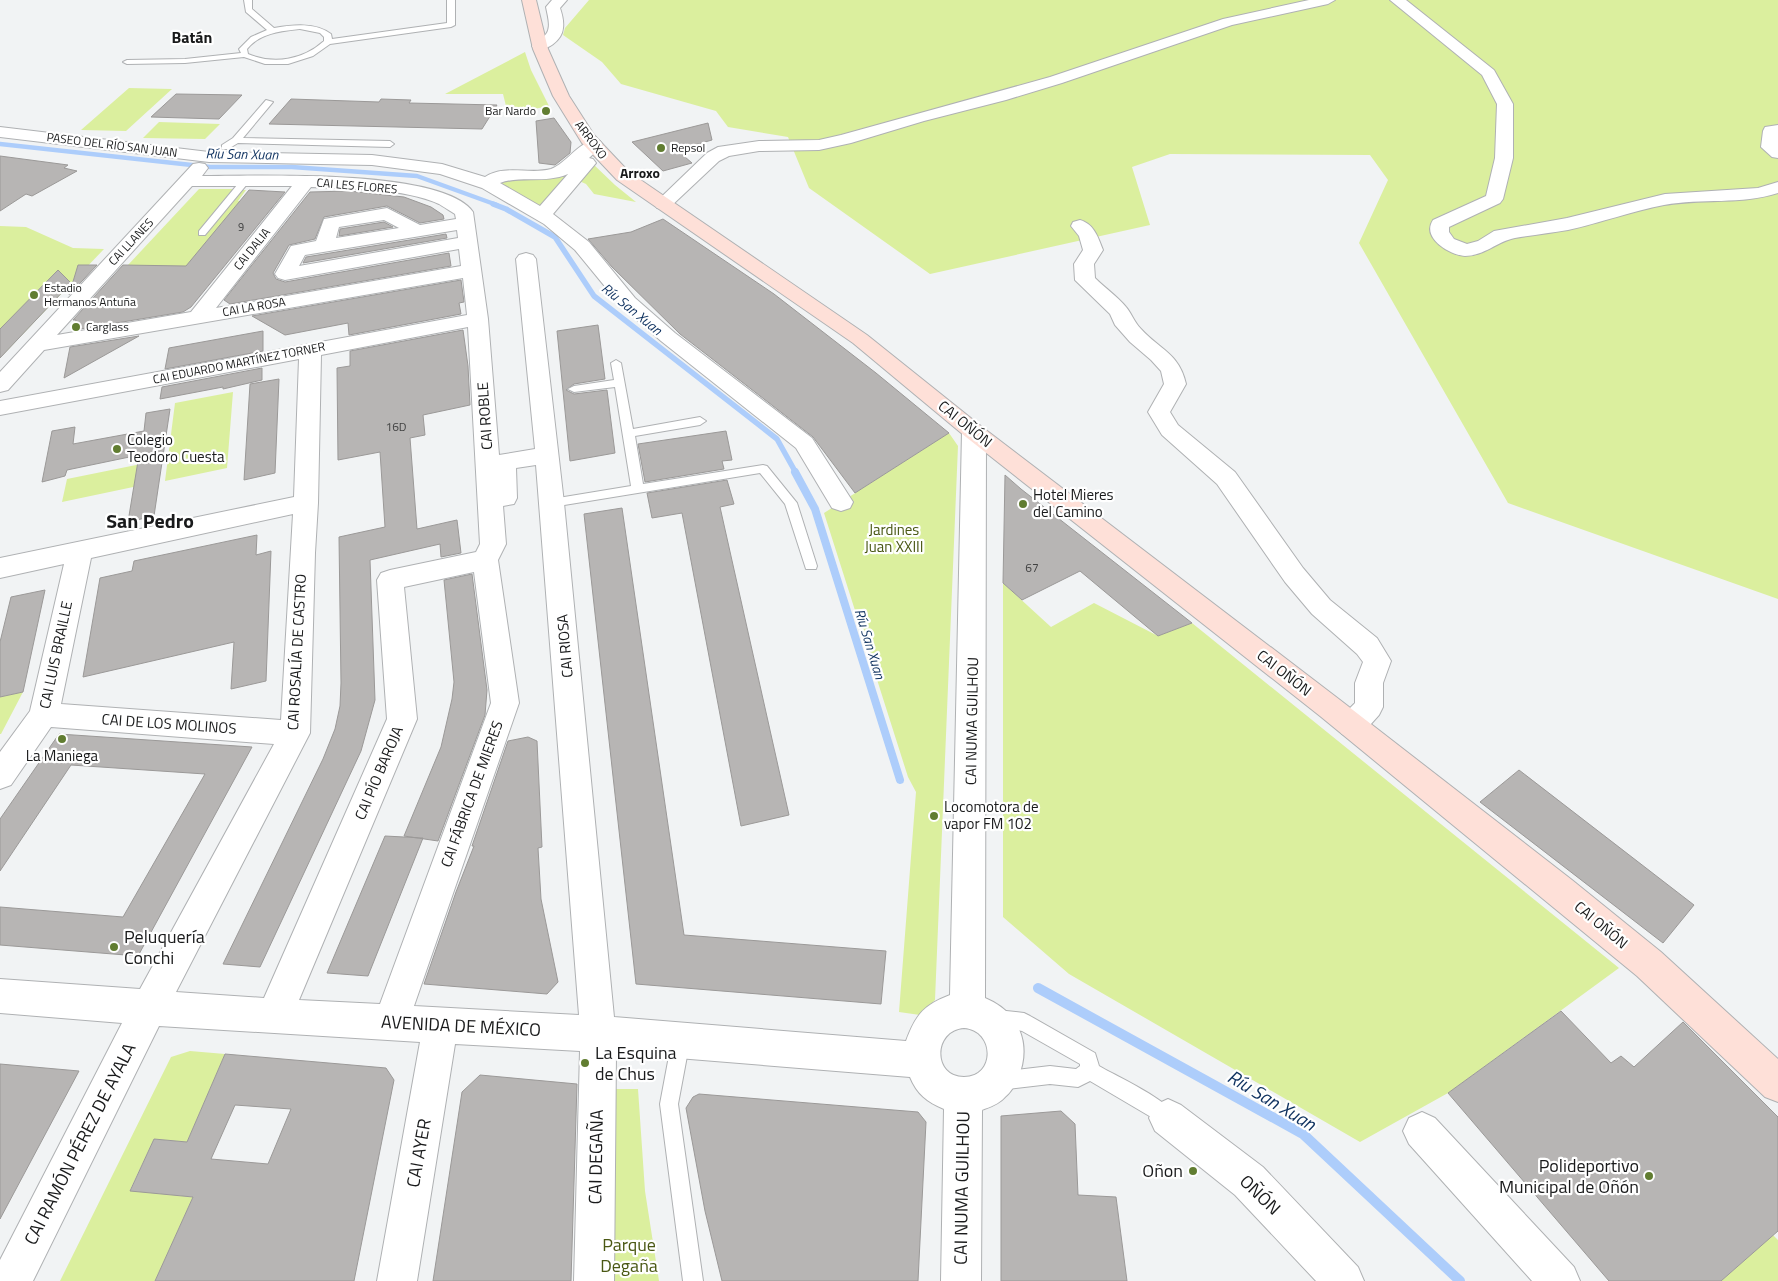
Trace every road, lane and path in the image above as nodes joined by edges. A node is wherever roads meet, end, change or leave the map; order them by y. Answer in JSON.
{"nodes":[{"id":1,"x":248,"y":0,"type":"edge"},
{"id":2,"x":451,"y":0,"type":"edge"},
{"id":3,"x":560,"y":0,"type":"edge"},
{"id":4,"x":1328,"y":0,"type":"edge"},
{"id":5,"x":1397,"y":0,"type":"edge"},
{"id":6,"x":530,"y":5,"type":"edge"},
{"id":7,"x":272,"y":31,"type":"junction"},
{"id":8,"x":328,"y":42,"type":"junction"},
{"id":9,"x":539,"y":46,"type":"junction"},
{"id":10,"x":245,"y":55,"type":"junction"},
{"id":11,"x":127,"y":62,"type":"dead end"},
{"id":12,"x":269,"y":102,"type":"dead end"},
{"id":13,"x":1778,"y":130,"type":"edge"},
{"id":14,"x":0,"y":132,"type":"edge"},
{"id":15,"x":230,"y":143,"type":"junction"},
{"id":16,"x":390,"y":144,"type":"dead end"},
{"id":17,"x":596,"y":148,"type":"junction"},
{"id":18,"x":1778,"y":153,"type":"edge"},
{"id":19,"x":209,"y":157,"type":"junction"},
{"id":20,"x":187,"y":181,"type":"junction"},
{"id":21,"x":245,"y":181,"type":"junction"},
{"id":22,"x":306,"y":181,"type":"junction"},
{"id":23,"x":488,"y":184,"type":"junction"},
{"id":24,"x":1778,"y":187,"type":"edge"},
{"id":25,"x":663,"y":204,"type":"junction"},
{"id":26,"x":542,"y":215,"type":"junction"},
{"id":27,"x":466,"y":223,"type":"junction"},
{"id":28,"x":1080,"y":226,"type":"dead end"},
{"id":29,"x":202,"y":233,"type":"dead end"},
{"id":30,"x":468,"y":244,"type":"junction"},
{"id":31,"x":526,"y":259,"type":"dead end"},
{"id":32,"x":472,"y":270,"type":"junction"},
{"id":33,"x":776,"y":280,"type":"joint"},
{"id":34,"x":198,"y":317,"type":"junction"},
{"id":35,"x":478,"y":319,"type":"junction"},
{"id":36,"x":37,"y":344,"type":"junction"},
{"id":37,"x":310,"y":350,"type":"junction"},
{"id":38,"x":616,"y":363,"type":"dead end"},
{"id":39,"x":620,"y":383,"type":"junction"},
{"id":40,"x":0,"y":385,"type":"edge"},
{"id":41,"x":574,"y":389,"type":"dead end"},
{"id":42,"x":0,"y":408,"type":"edge"},
{"id":43,"x":700,"y":421,"type":"dead end"},
{"id":44,"x":974,"y":432,"type":"junction"},
{"id":45,"x":629,"y":433,"type":"junction"},
{"id":46,"x":547,"y":456,"type":"junction"},
{"id":47,"x":490,"y":489,"type":"junction"},
{"id":48,"x":638,"y":489,"type":"junction"},
{"id":49,"x":842,"y":502,"type":"dead end"},
{"id":50,"x":306,"y":503,"type":"junction"},
{"id":51,"x":552,"y":503,"type":"junction"},
{"id":52,"x":79,"y":552,"type":"junction"},
{"id":53,"x":485,"y":560,"type":"junction"},
{"id":54,"x":811,"y":566,"type":"dead end"},
{"id":55,"x":0,"y":568,"type":"edge"},
{"id":56,"x":44,"y":715,"type":"junction"},
{"id":57,"x":1352,"y":725,"type":"junction"},
{"id":58,"x":295,"y":733,"type":"junction"},
{"id":59,"x":0,"y":776,"type":"edge"},
{"id":60,"x":0,"y":996,"type":"edge"},
{"id":61,"x":149,"y":1008,"type":"junction"},
{"id":62,"x":976,"y":1014,"type":"junction"},
{"id":63,"x":274,"y":1016,"type":"junction"},
{"id":64,"x":391,"y":1022,"type":"junction"},
{"id":65,"x":440,"y":1025,"type":"junction"},
{"id":66,"x":598,"y":1034,"type":"junction"},
{"id":67,"x":681,"y":1040,"type":"junction"},
{"id":68,"x":922,"y":1060,"type":"junction"},
{"id":69,"x":1090,"y":1071,"type":"junction"},
{"id":70,"x":1778,"y":1084,"type":"edge"},
{"id":71,"x":980,"y":1089,"type":"junction"},
{"id":72,"x":1168,"y":1118,"type":"joint"},
{"id":73,"x":1422,"y":1130,"type":"dead end"},
{"id":74,"x":11,"y":1281,"type":"edge"},
{"id":75,"x":397,"y":1281,"type":"edge"},
{"id":76,"x":594,"y":1281,"type":"edge"},
{"id":77,"x":693,"y":1281,"type":"edge"},
{"id":78,"x":961,"y":1281,"type":"edge"},
{"id":79,"x":1344,"y":1281,"type":"edge"},
{"id":80,"x":1560,"y":1281,"type":"edge"}],
"edges":[{"from":1,"to":7,"type":"lane"},
{"from":2,"to":8,"type":"lane"},
{"from":3,"to":9,"type":"street"},
{"from":4,"to":25,"type":"street"},
{"from":5,"to":24,"type":"street"},
{"from":6,"to":9,"type":"street","name":"ARROXO"},
{"from":7,"to":8,"type":"lane"},
{"from":7,"to":10,"type":"lane"},
{"from":8,"to":10,"type":"lane"},
{"from":9,"to":17,"type":"street","name":"ARROXO"},
{"from":10,"to":11,"type":"lane"},
{"from":12,"to":15,"type":"lane"},
{"from":13,"to":18,"type":"street"},
{"from":14,"to":19,"type":"street","name":"PASEO DEL RÍO SAN JUAN"},
{"from":15,"to":16,"type":"lane"},
{"from":15,"to":19,"type":"street","name":"CAI LLANES"},
{"from":17,"to":23,"type":"street"},
{"from":17,"to":25,"type":"street","name":"ARROXO"},
{"from":17,"to":26,"type":"street"},
{"from":19,"to":20,"type":"street","name":"CAI LLANES"},
{"from":19,"to":23,"type":"street","name":"PASEO DEL RÍO SAN JUAN"},
{"from":20,"to":21,"type":"street","name":"CAI LES FLORES"},
{"from":20,"to":36,"type":"street","name":"CAI LLANES"},
{"from":21,"to":22,"type":"street","name":"CAI LES FLORES"},
{"from":21,"to":29,"type":"lane"},
{"from":22,"to":27,"type":"street","name":"CAI LES FLORES"},
{"from":22,"to":34,"type":"street","name":"CAI DALIA"},
{"from":23,"to":26,"type":"street","name":"PASEO DEL RÍO SAN JUAN"},
{"from":25,"to":33,"type":"street","name":"ARROXO"},
{"from":26,"to":49,"type":"street","name":"PASEO DEL RÍO SAN JUAN"},
{"from":27,"to":30,"type":"street"},
{"from":27,"to":30,"type":"street"},
{"from":28,"to":57,"type":"street"},
{"from":30,"to":32,"type":"street"},
{"from":31,"to":46,"type":"street","name":"CAI RIOSA"},
{"from":32,"to":34,"type":"street","name":"CAI LA ROSA"},
{"from":32,"to":35,"type":"street","name":"CAI ROBLE"},
{"from":33,"to":44,"type":"street","name":"CAI OÑÓN"},
{"from":34,"to":36,"type":"street","name":"CAI LA ROSA"},
{"from":35,"to":37,"type":"street","name":"CAI EDUARDO MARTÍNEZ TORNER"},
{"from":35,"to":47,"type":"street","name":"CAI ROBLE"},
{"from":36,"to":40,"type":"street","name":"CAI LLANES"},
{"from":37,"to":42,"type":"street","name":"CAI EDUARDO MARTÍNEZ TORNER"},
{"from":37,"to":50,"type":"street","name":"CAI ROSALÍA DE CASTRO"},
{"from":38,"to":39,"type":"lane"},
{"from":39,"to":41,"type":"lane"},
{"from":39,"to":45,"type":"lane"},
{"from":43,"to":45,"type":"lane"},
{"from":44,"to":57,"type":"street","name":"CAI OÑÓN"},
{"from":44,"to":62,"type":"street","name":"CAI NUMA GUILHOU"},
{"from":45,"to":48,"type":"lane"},
{"from":46,"to":47,"type":"street"},
{"from":46,"to":51,"type":"street","name":"CAI RIOSA"},
{"from":47,"to":53,"type":"street","name":"CAI ROBLE"},
{"from":48,"to":51,"type":"lane"},
{"from":48,"to":54,"type":"lane"},
{"from":50,"to":52,"type":"street"},
{"from":50,"to":58,"type":"street","name":"CAI ROSALÍA DE CASTRO"},
{"from":51,"to":66,"type":"street","name":"CAI RIOSA"},
{"from":52,"to":55,"type":"street"},
{"from":52,"to":56,"type":"street","name":"CAI LUIS BRAILLE"},
{"from":53,"to":63,"type":"street","name":"CAI PÍO BAROJA"},
{"from":53,"to":64,"type":"street","name":"CAI FÁBRICA DE MIERES"},
{"from":56,"to":58,"type":"street","name":"CAI DE LOS MOLINOS"},
{"from":56,"to":59,"type":"street","name":"CAI LUIS BRAILLE"},
{"from":57,"to":70,"type":"street","name":"CAI OÑÓN"},
{"from":58,"to":61,"type":"street","name":"CAI ROSALÍA DE CASTRO"},
{"from":60,"to":61,"type":"street","name":"AVENIDA DE MÉXICO"},
{"from":61,"to":63,"type":"street","name":"AVENIDA DE MÉXICO"},
{"from":61,"to":74,"type":"street","name":"CAI RAMÓN PÉREZ DE AYALA"},
{"from":62,"to":68,"type":"street"},
{"from":62,"to":69,"type":"lane"},
{"from":62,"to":71,"type":"street"},
{"from":63,"to":64,"type":"street","name":"AVENIDA DE MÉXICO"},
{"from":64,"to":65,"type":"street","name":"AVENIDA DE MÉXICO"},
{"from":65,"to":66,"type":"street","name":"AVENIDA DE MÉXICO"},
{"from":65,"to":75,"type":"street","name":"CAI AYER"},
{"from":66,"to":67,"type":"street","name":"AVENIDA DE MÉXICO"},
{"from":66,"to":76,"type":"street","name":"CAI DEGAÑA"},
{"from":67,"to":68,"type":"street","name":"AVENIDA DE MÉXICO"},
{"from":67,"to":77,"type":"lane"},
{"from":68,"to":71,"type":"street"},
{"from":69,"to":71,"type":"lane"},
{"from":69,"to":72,"type":"lane"},
{"from":71,"to":78,"type":"street","name":"CAI NUMA GUILHOU"},
{"from":72,"to":79,"type":"street","name":"OÑÓN"},
{"from":73,"to":80,"type":"street"}]}
